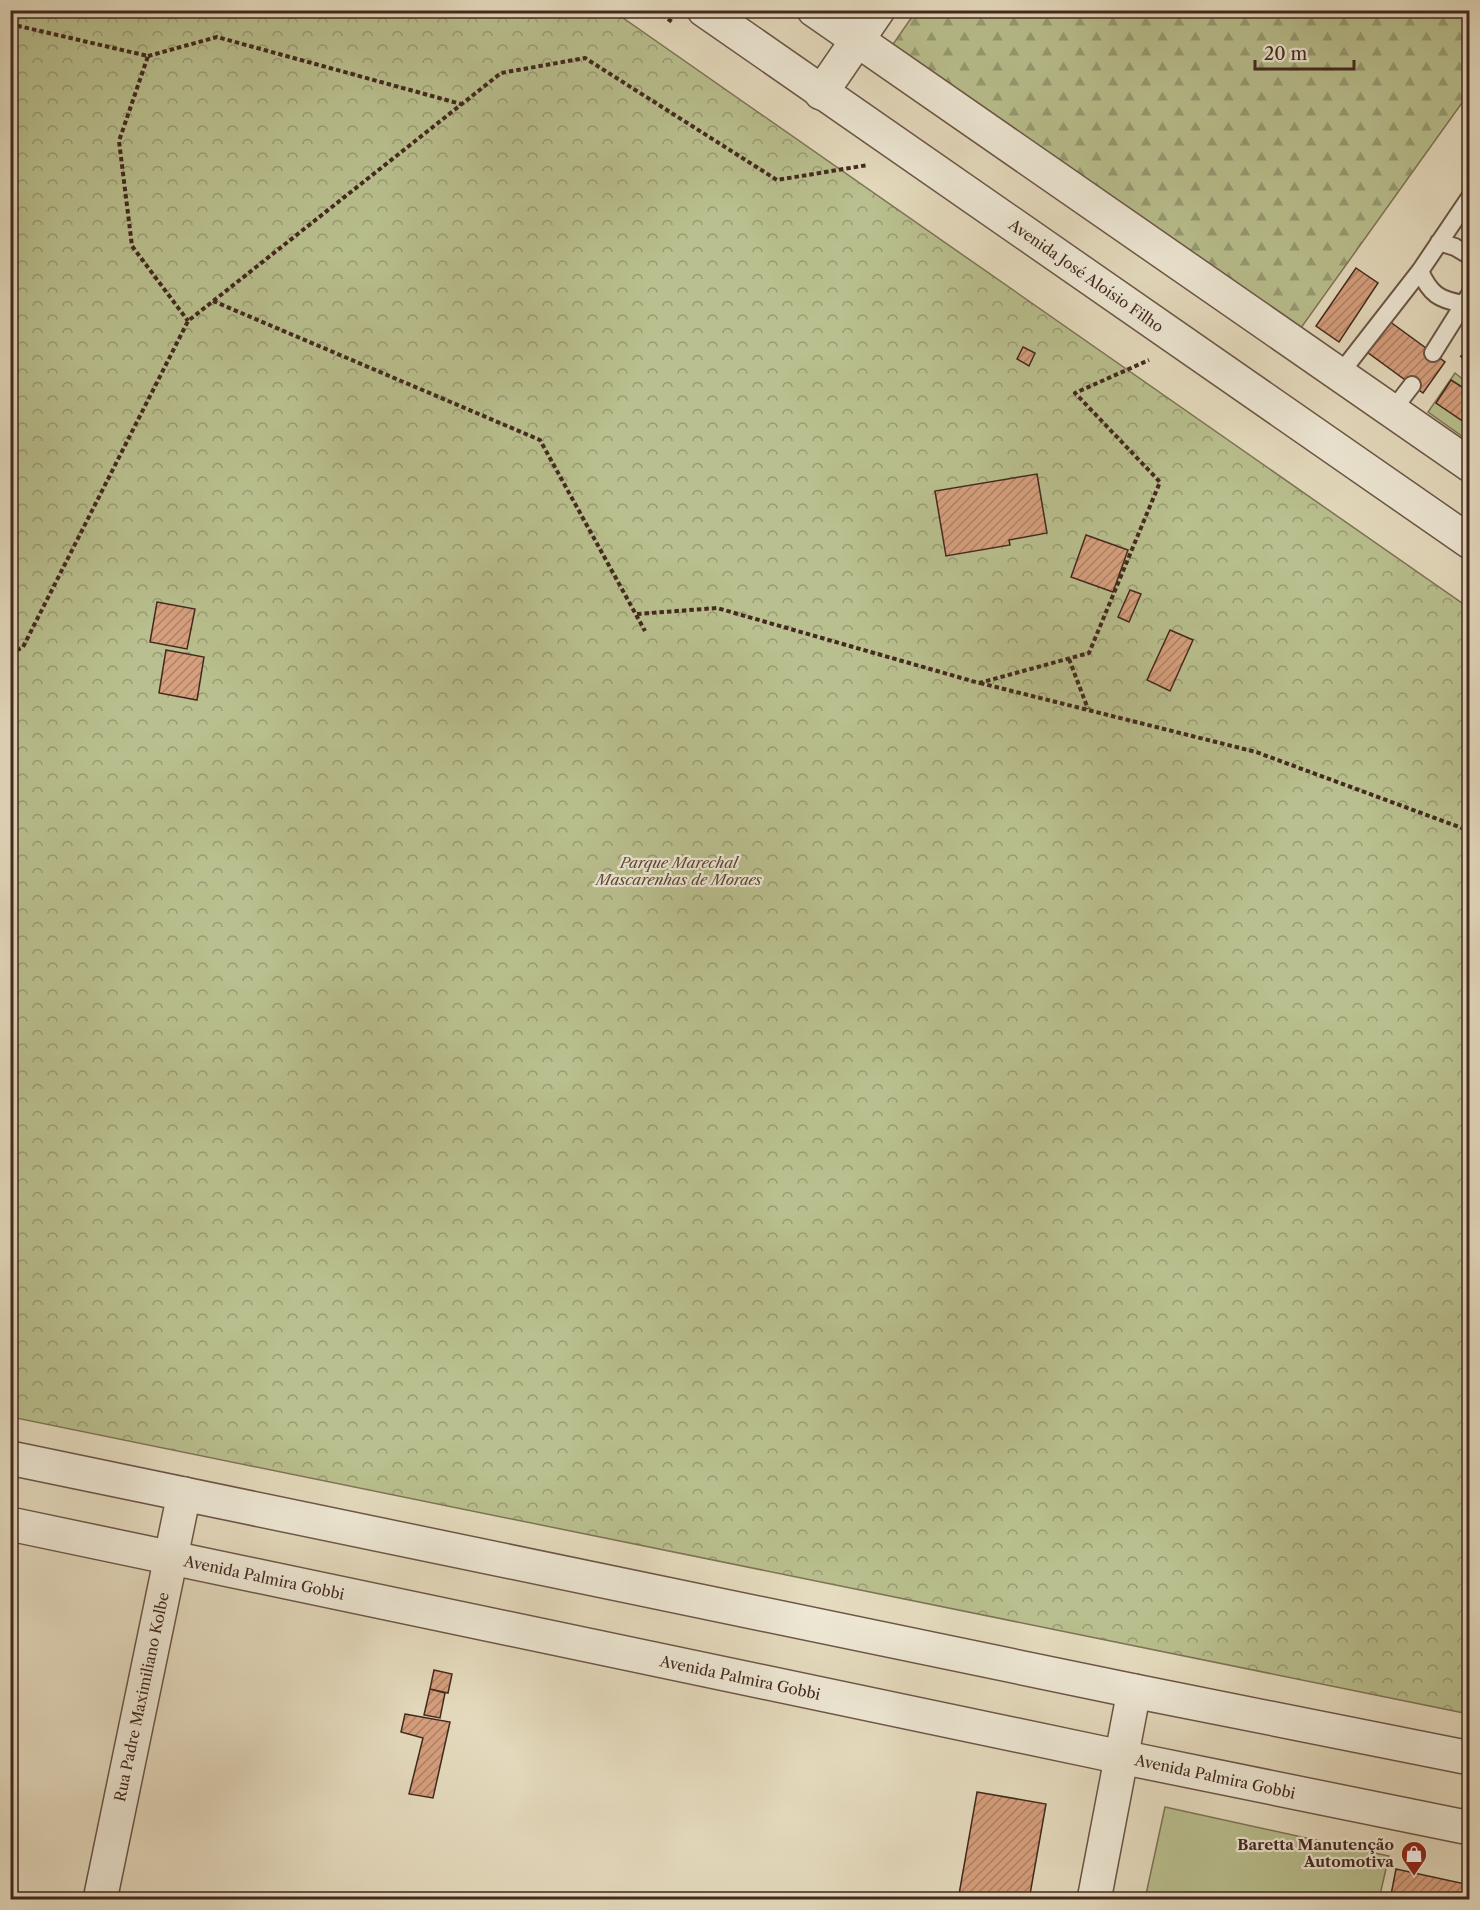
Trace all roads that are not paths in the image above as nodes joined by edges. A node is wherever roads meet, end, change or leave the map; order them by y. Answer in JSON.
{"nodes":[{"id":1,"x":704,"y":10,"type":"edge"},
{"id":2,"x":814,"y":10,"type":"edge"},
{"id":3,"x":878,"y":10,"type":"edge"},
{"id":4,"x":857,"y":40,"type":"junction"},
{"id":5,"x":822,"y":93,"type":"junction"},
{"id":6,"x":1470,"y":197,"type":"edge"},
{"id":7,"x":1439,"y":242,"type":"junction"},
{"id":8,"x":1470,"y":256,"type":"edge"},
{"id":9,"x":1420,"y":271,"type":"junction"},
{"id":10,"x":1467,"y":299,"type":"edge"},
{"id":11,"x":1433,"y":353,"type":"dead end"},
{"id":12,"x":1339,"y":375,"type":"junction"},
{"id":13,"x":1412,"y":385,"type":"dead end"},
{"id":14,"x":1392,"y":411,"type":"junction"},
{"id":15,"x":1470,"y":465,"type":"edge"},
{"id":16,"x":1470,"y":542,"type":"edge"},
{"id":17,"x":10,"y":1458,"type":"edge"},
{"id":18,"x":184,"y":1494,"type":"junction"},
{"id":19,"x":10,"y":1524,"type":"edge"},
{"id":20,"x":171,"y":1559,"type":"junction"},
{"id":21,"x":1134,"y":1691,"type":"junction"},
{"id":22,"x":1121,"y":1757,"type":"junction"},
{"id":23,"x":1470,"y":1758,"type":"edge"},
{"id":24,"x":1470,"y":1828,"type":"edge"},
{"id":25,"x":100,"y":1899,"type":"edge"},
{"id":26,"x":1094,"y":1899,"type":"edge"}],
"edges":[{"from":1,"to":5,"type":"street","name":"Avenida José Aloísio Filho"},
{"from":2,"to":4,"type":"street"},
{"from":3,"to":4,"type":"street"},
{"from":4,"to":5,"type":"street"},
{"from":4,"to":12,"type":"street"},
{"from":5,"to":16,"type":"street","name":"Avenida José Aloísio Filho"},
{"from":6,"to":7,"type":"lane"},
{"from":7,"to":8,"type":"lane"},
{"from":7,"to":9,"type":"lane"},
{"from":9,"to":10,"type":"lane"},
{"from":9,"to":12,"type":"lane"},
{"from":10,"to":11,"type":"lane"},
{"from":12,"to":14,"type":"street"},
{"from":13,"to":14,"type":"lane"},
{"from":14,"to":15,"type":"street"},
{"from":17,"to":18,"type":"street"},
{"from":18,"to":20,"type":"street","name":"Rua Padre Maximiliano Kolbe"},
{"from":18,"to":21,"type":"street"},
{"from":19,"to":20,"type":"street","name":"Avenida Palmira Gobbi"},
{"from":20,"to":22,"type":"street","name":"Avenida Palmira Gobbi"},
{"from":20,"to":25,"type":"street","name":"Rua Padre Maximiliano Kolbe"},
{"from":21,"to":22,"type":"street"},
{"from":21,"to":23,"type":"street"},
{"from":22,"to":24,"type":"street","name":"Avenida Palmira Gobbi"},
{"from":22,"to":26,"type":"street"}]}
